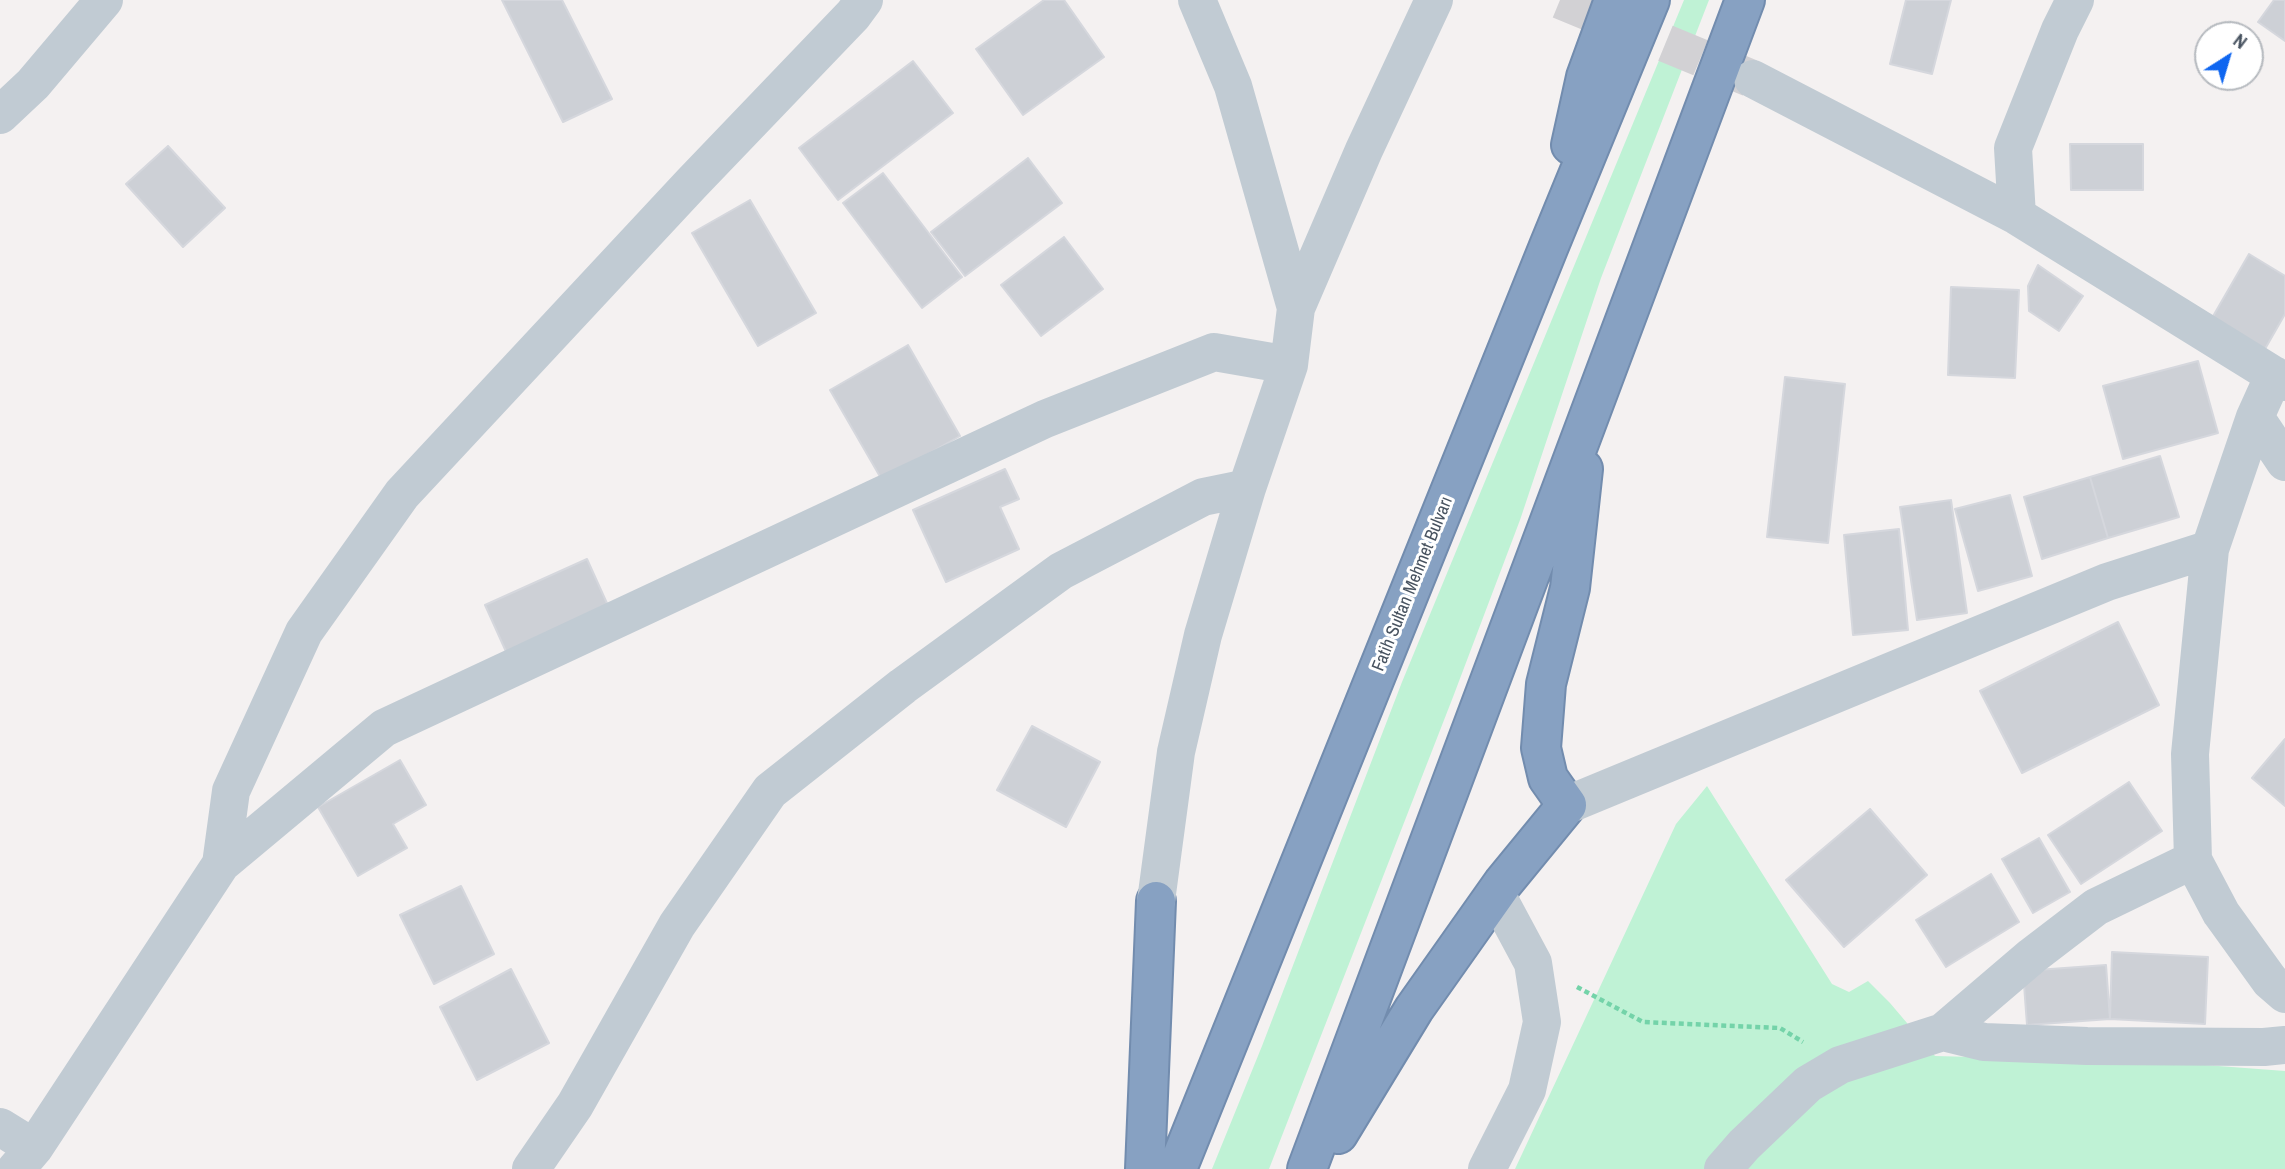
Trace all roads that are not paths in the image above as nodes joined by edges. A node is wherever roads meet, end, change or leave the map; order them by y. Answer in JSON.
{"nodes":[{"id":1,"x":104,"y":0,"type":"edge"},
{"id":2,"x":864,"y":0,"type":"edge"},
{"id":3,"x":1197,"y":0,"type":"edge"},
{"id":4,"x":1434,"y":0,"type":"edge"},
{"id":5,"x":1614,"y":0,"type":"edge"},
{"id":6,"x":1650,"y":0,"type":"edge"},
{"id":7,"x":1745,"y":0,"type":"edge"},
{"id":8,"x":2076,"y":0,"type":"edge"},
{"id":9,"x":1753,"y":79,"type":"tunnel mouth"},
{"id":10,"x":0,"y":115,"type":"edge"},
{"id":11,"x":2017,"y":216,"type":"junction"},
{"id":12,"x":1549,"y":246,"type":"junction"},
{"id":13,"x":1296,"y":308,"type":"junction"},
{"id":14,"x":1289,"y":365,"type":"junction"},
{"id":15,"x":2279,"y":379,"type":"edge"},
{"id":16,"x":1590,"y":413,"type":"junction"},
{"id":17,"x":2255,"y":417,"type":"junction"},
{"id":18,"x":2285,"y":462,"type":"edge"},
{"id":19,"x":1247,"y":488,"type":"junction"},
{"id":20,"x":2210,"y":549,"type":"junction"},
{"id":21,"x":1567,"y":805,"type":"junction"},
{"id":22,"x":2193,"y":860,"type":"junction"},
{"id":23,"x":221,"y":863,"type":"junction"},
{"id":24,"x":1496,"y":894,"type":"junction"},
{"id":25,"x":1156,"y":901,"type":"joint"},
{"id":26,"x":2285,"y":994,"type":"edge"},
{"id":27,"x":1944,"y":1032,"type":"junction"},
{"id":28,"x":2285,"y":1045,"type":"edge"},
{"id":29,"x":0,"y":1126,"type":"edge"},
{"id":30,"x":25,"y":1158,"type":"edge"},
{"id":31,"x":531,"y":1169,"type":"edge"},
{"id":32,"x":1145,"y":1169,"type":"edge"},
{"id":33,"x":1177,"y":1169,"type":"edge"},
{"id":34,"x":1307,"y":1169,"type":"edge"},
{"id":35,"x":1317,"y":1169,"type":"edge"},
{"id":36,"x":1487,"y":1169,"type":"edge"},
{"id":37,"x":1723,"y":1169,"type":"edge"}],
"edges":[{"from":1,"to":10,"type":"street"},
{"from":2,"to":23,"type":"street"},
{"from":3,"to":13,"type":"street"},
{"from":4,"to":13,"type":"street"},
{"from":5,"to":12,"type":"highway"},
{"from":6,"to":12,"type":"highway","name":"Fatih Sultan Mehmet Bulvarı"},
{"from":7,"to":16,"type":"highway"},
{"from":8,"to":11,"type":"street"},
{"from":9,"to":11,"type":"street"},
{"from":11,"to":15,"type":"street"},
{"from":12,"to":33,"type":"highway","name":"Fatih Sultan Mehmet Bulvarı"},
{"from":13,"to":14,"type":"street"},
{"from":14,"to":19,"type":"street"},
{"from":14,"to":23,"type":"street"},
{"from":15,"to":17,"type":"street"},
{"from":16,"to":21,"type":"highway"},
{"from":16,"to":34,"type":"highway"},
{"from":17,"to":18,"type":"street"},
{"from":17,"to":20,"type":"street"},
{"from":19,"to":25,"type":"street"},
{"from":19,"to":31,"type":"street"},
{"from":20,"to":21,"type":"street"},
{"from":20,"to":22,"type":"street"},
{"from":21,"to":24,"type":"highway"},
{"from":22,"to":26,"type":"street"},
{"from":22,"to":27,"type":"street"},
{"from":23,"to":30,"type":"street"},
{"from":24,"to":35,"type":"highway"},
{"from":24,"to":36,"type":"street"},
{"from":25,"to":32,"type":"highway"},
{"from":27,"to":28,"type":"street"},
{"from":27,"to":37,"type":"street"},
{"from":29,"to":30,"type":"street"}]}
